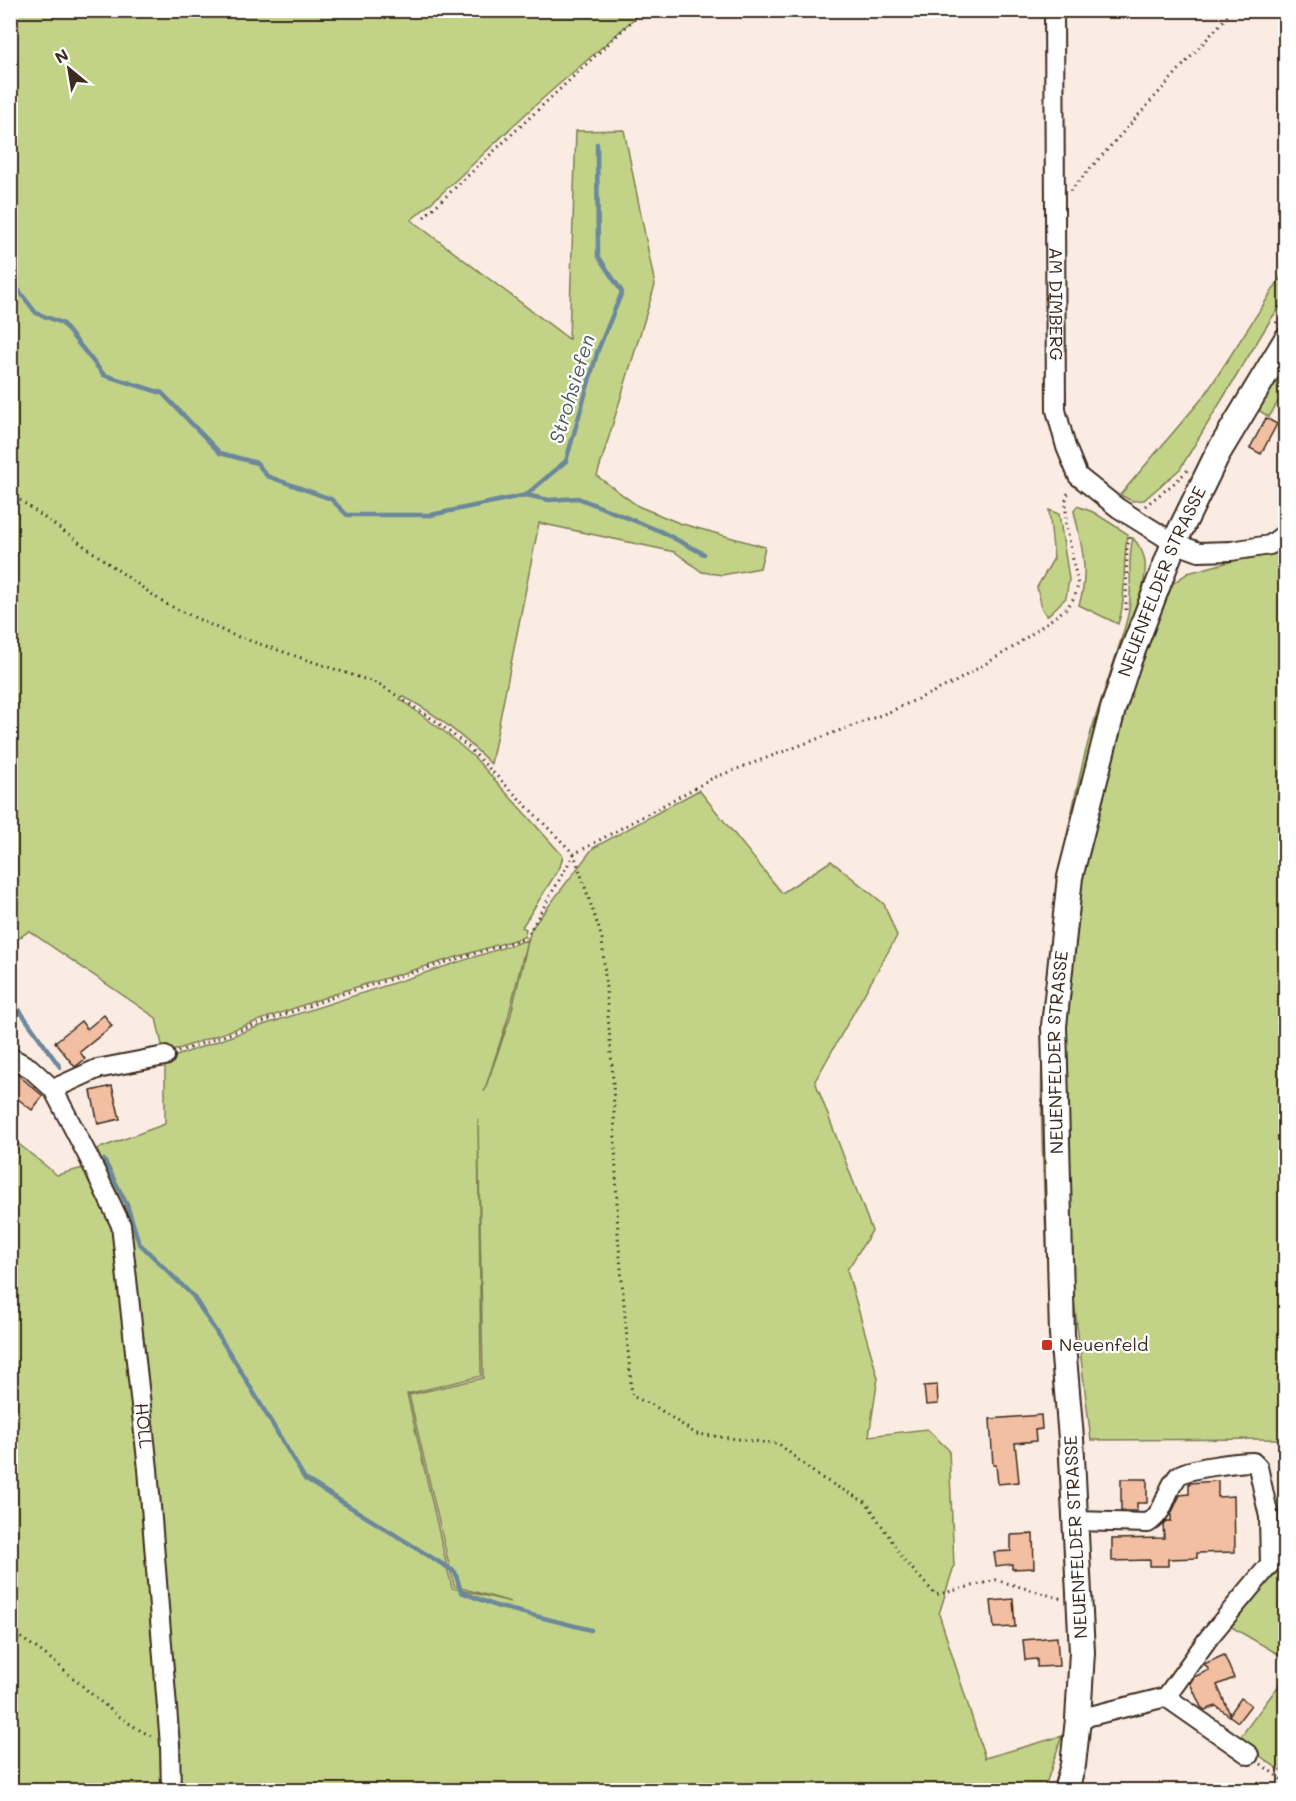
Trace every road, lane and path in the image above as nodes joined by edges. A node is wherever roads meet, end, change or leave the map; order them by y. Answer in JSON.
{"nodes":[{"id":1,"x":644,"y":10,"type":"edge"},
{"id":2,"x":1054,"y":10,"type":"edge"},
{"id":3,"x":1233,"y":10,"type":"edge"},
{"id":4,"x":1055,"y":208,"type":"junction"},
{"id":5,"x":424,"y":217,"type":"dead end"},
{"id":6,"x":1286,"y":310,"type":"edge"},
{"id":7,"x":1279,"y":334,"type":"edge"},
{"id":8,"x":1188,"y":470,"type":"dead end"},
{"id":9,"x":1078,"y":476,"type":"junction"},
{"id":10,"x":10,"y":493,"type":"edge"},
{"id":11,"x":1137,"y":520,"type":"junction"},
{"id":12,"x":1286,"y":533,"type":"edge"},
{"id":13,"x":1174,"y":543,"type":"junction"},
{"id":14,"x":574,"y":854,"type":"junction"},
{"id":15,"x":165,"y":1056,"type":"joint"},
{"id":16,"x":10,"y":1057,"type":"edge"},
{"id":17,"x":53,"y":1089,"type":"junction"},
{"id":18,"x":1076,"y":1521,"type":"junction"},
{"id":19,"x":1286,"y":1545,"type":"edge"},
{"id":20,"x":1270,"y":1563,"type":"junction"},
{"id":21,"x":1080,"y":1604,"type":"junction"},
{"id":22,"x":10,"y":1632,"type":"edge"},
{"id":23,"x":1166,"y":1697,"type":"junction"},
{"id":24,"x":1078,"y":1719,"type":"junction"},
{"id":25,"x":170,"y":1745,"type":"junction"},
{"id":26,"x":1249,"y":1755,"type":"joint"},
{"id":27,"x":1286,"y":1783,"type":"edge"},
{"id":28,"x":171,"y":1785,"type":"edge"},
{"id":29,"x":1066,"y":1791,"type":"edge"}],
"edges":[{"from":1,"to":5,"type":"path"},
{"from":2,"to":4,"type":"street","name":"AM DIMBERG"},
{"from":3,"to":4,"type":"path"},
{"from":4,"to":9,"type":"street","name":"AM DIMBERG"},
{"from":6,"to":7,"type":"path"},
{"from":7,"to":13,"type":"main road","name":"NEUENFELDER STRASSE"},
{"from":8,"to":11,"type":"path"},
{"from":9,"to":11,"type":"street","name":"AM DIMBERG"},
{"from":9,"to":14,"type":"path"},
{"from":10,"to":14,"type":"path"},
{"from":11,"to":13,"type":"street","name":"AM DIMBERG"},
{"from":12,"to":13,"type":"street","name":"AM DIMBERG"},
{"from":13,"to":18,"type":"main road","name":"NEUENFELDER STRASSE"},
{"from":14,"to":15,"type":"path"},
{"from":14,"to":21,"type":"path"},
{"from":15,"to":17,"type":"street"},
{"from":16,"to":17,"type":"street","name":"HOLL"},
{"from":17,"to":25,"type":"street","name":"HOLL"},
{"from":18,"to":20,"type":"street"},
{"from":18,"to":21,"type":"main road","name":"NEUENFELDER STRASSE"},
{"from":19,"to":20,"type":"street"},
{"from":20,"to":23,"type":"street"},
{"from":21,"to":24,"type":"main road","name":"NEUENFELDER STRASSE"},
{"from":22,"to":25,"type":"path"},
{"from":23,"to":24,"type":"street"},
{"from":23,"to":26,"type":"street"},
{"from":24,"to":29,"type":"main road","name":"NEUENFELDER STRASSE"},
{"from":25,"to":28,"type":"street","name":"HOLL"},
{"from":26,"to":27,"type":"path"}]}
